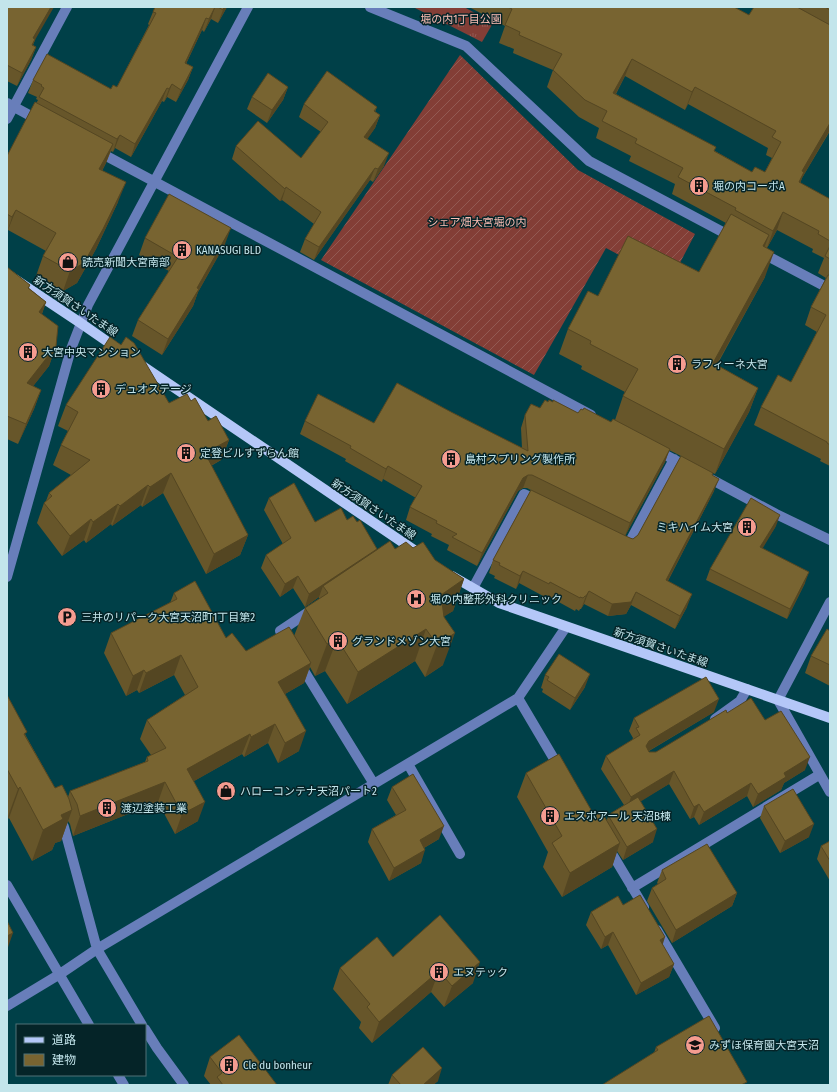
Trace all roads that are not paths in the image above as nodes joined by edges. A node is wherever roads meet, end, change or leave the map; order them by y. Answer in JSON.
{"nodes":[{"id":1,"x":67,"y":7,"type":"edge"},
{"id":2,"x":248,"y":7,"type":"edge"},
{"id":3,"x":370,"y":7,"type":"edge"},
{"id":4,"x":10,"y":105,"type":"edge"},
{"id":5,"x":7,"y":119,"type":"edge"},
{"id":6,"x":49,"y":125,"type":"edge"},
{"id":7,"x":90,"y":148,"type":"edge"},
{"id":8,"x":154,"y":182,"type":"junction"},
{"id":9,"x":7,"y":274,"type":"edge"},
{"id":10,"x":830,"y":289,"type":"edge"},
{"id":11,"x":82,"y":324,"type":"junction"},
{"id":12,"x":596,"y":418,"type":"edge"},
{"id":13,"x":646,"y":444,"type":"edge"},
{"id":14,"x":674,"y":459,"type":"junction"},
{"id":15,"x":545,"y":504,"type":"edge"},
{"id":16,"x":614,"y":538,"type":"edge"},
{"id":17,"x":830,"y":540,"type":"edge"},
{"id":18,"x":420,"y":554,"type":"edge"},
{"id":19,"x":444,"y":570,"type":"edge"},
{"id":20,"x":7,"y":577,"type":"edge"},
{"id":21,"x":473,"y":588,"type":"junction"},
{"id":22,"x":324,"y":601,"type":"edge"},
{"id":23,"x":830,"y":602,"type":"edge"},
{"id":24,"x":566,"y":627,"type":"junction"},
{"id":25,"x":747,"y":689,"type":"junction"},
{"id":26,"x":518,"y":698,"type":"junction"},
{"id":27,"x":778,"y":700,"type":"junction"},
{"id":28,"x":830,"y":718,"type":"edge"},
{"id":29,"x":709,"y":723,"type":"edge"},
{"id":30,"x":408,"y":764,"type":"junction"},
{"id":31,"x":819,"y":775,"type":"junction"},
{"id":32,"x":567,"y":779,"type":"edge"},
{"id":33,"x":374,"y":784,"type":"junction"},
{"id":34,"x":830,"y":792,"type":"edge"},
{"id":35,"x":53,"y":807,"type":"edge"},
{"id":36,"x":604,"y":841,"type":"edge"},
{"id":37,"x":460,"y":854,"type":"dead end"},
{"id":38,"x":7,"y":885,"type":"edge"},
{"id":39,"x":632,"y":888,"type":"junction"},
{"id":40,"x":97,"y":950,"type":"junction"},
{"id":41,"x":60,"y":974,"type":"junction"},
{"id":42,"x":7,"y":1006,"type":"edge"},
{"id":43,"x":88,"y":1024,"type":"edge"},
{"id":44,"x":141,"y":1024,"type":"edge"},
{"id":45,"x":146,"y":1031,"type":"edge"},
{"id":46,"x":720,"y":1038,"type":"edge"},
{"id":47,"x":119,"y":1076,"type":"edge"},
{"id":48,"x":124,"y":1085,"type":"edge"},
{"id":49,"x":184,"y":1085,"type":"edge"}],
"edges":[{"from":1,"to":4,"type":"street"},
{"from":2,"to":8,"type":"street"},
{"from":3,"to":10,"type":"street"},
{"from":4,"to":5,"type":"street"},
{"from":4,"to":6,"type":"street"},
{"from":7,"to":8,"type":"street"},
{"from":8,"to":11,"type":"street"},
{"from":8,"to":12,"type":"street"},
{"from":9,"to":11,"type":"main road","name":"新方須賀さいたま線"},
{"from":11,"to":18,"type":"main road","name":"新方須賀さいたま線"},
{"from":11,"to":20,"type":"street"},
{"from":13,"to":14,"type":"street"},
{"from":14,"to":16,"type":"street"},
{"from":14,"to":17,"type":"street"},
{"from":15,"to":21,"type":"street"},
{"from":19,"to":21,"type":"main road","name":"新方須賀さいたま線"},
{"from":21,"to":24,"type":"main road","name":"新方須賀さいたま線"},
{"from":22,"to":33,"type":"street"},
{"from":23,"to":27,"type":"street"},
{"from":24,"to":25,"type":"main road","name":"新方須賀さいたま線"},
{"from":24,"to":26,"type":"street"},
{"from":25,"to":27,"type":"main road","name":"新方須賀さいたま線"},
{"from":25,"to":29,"type":"street"},
{"from":26,"to":30,"type":"street"},
{"from":26,"to":32,"type":"street"},
{"from":27,"to":28,"type":"main road","name":"新方須賀さいたま線"},
{"from":27,"to":31,"type":"street"},
{"from":30,"to":33,"type":"street"},
{"from":30,"to":37,"type":"street"},
{"from":31,"to":34,"type":"street"},
{"from":31,"to":39,"type":"street"},
{"from":33,"to":40,"type":"street"},
{"from":35,"to":40,"type":"street"},
{"from":36,"to":39,"type":"street"},
{"from":38,"to":41,"type":"street"},
{"from":39,"to":46,"type":"street"},
{"from":40,"to":41,"type":"street"},
{"from":40,"to":44,"type":"street"},
{"from":41,"to":42,"type":"street"},
{"from":41,"to":43,"type":"street"},
{"from":45,"to":49,"type":"street"},
{"from":47,"to":48,"type":"street"}]}
